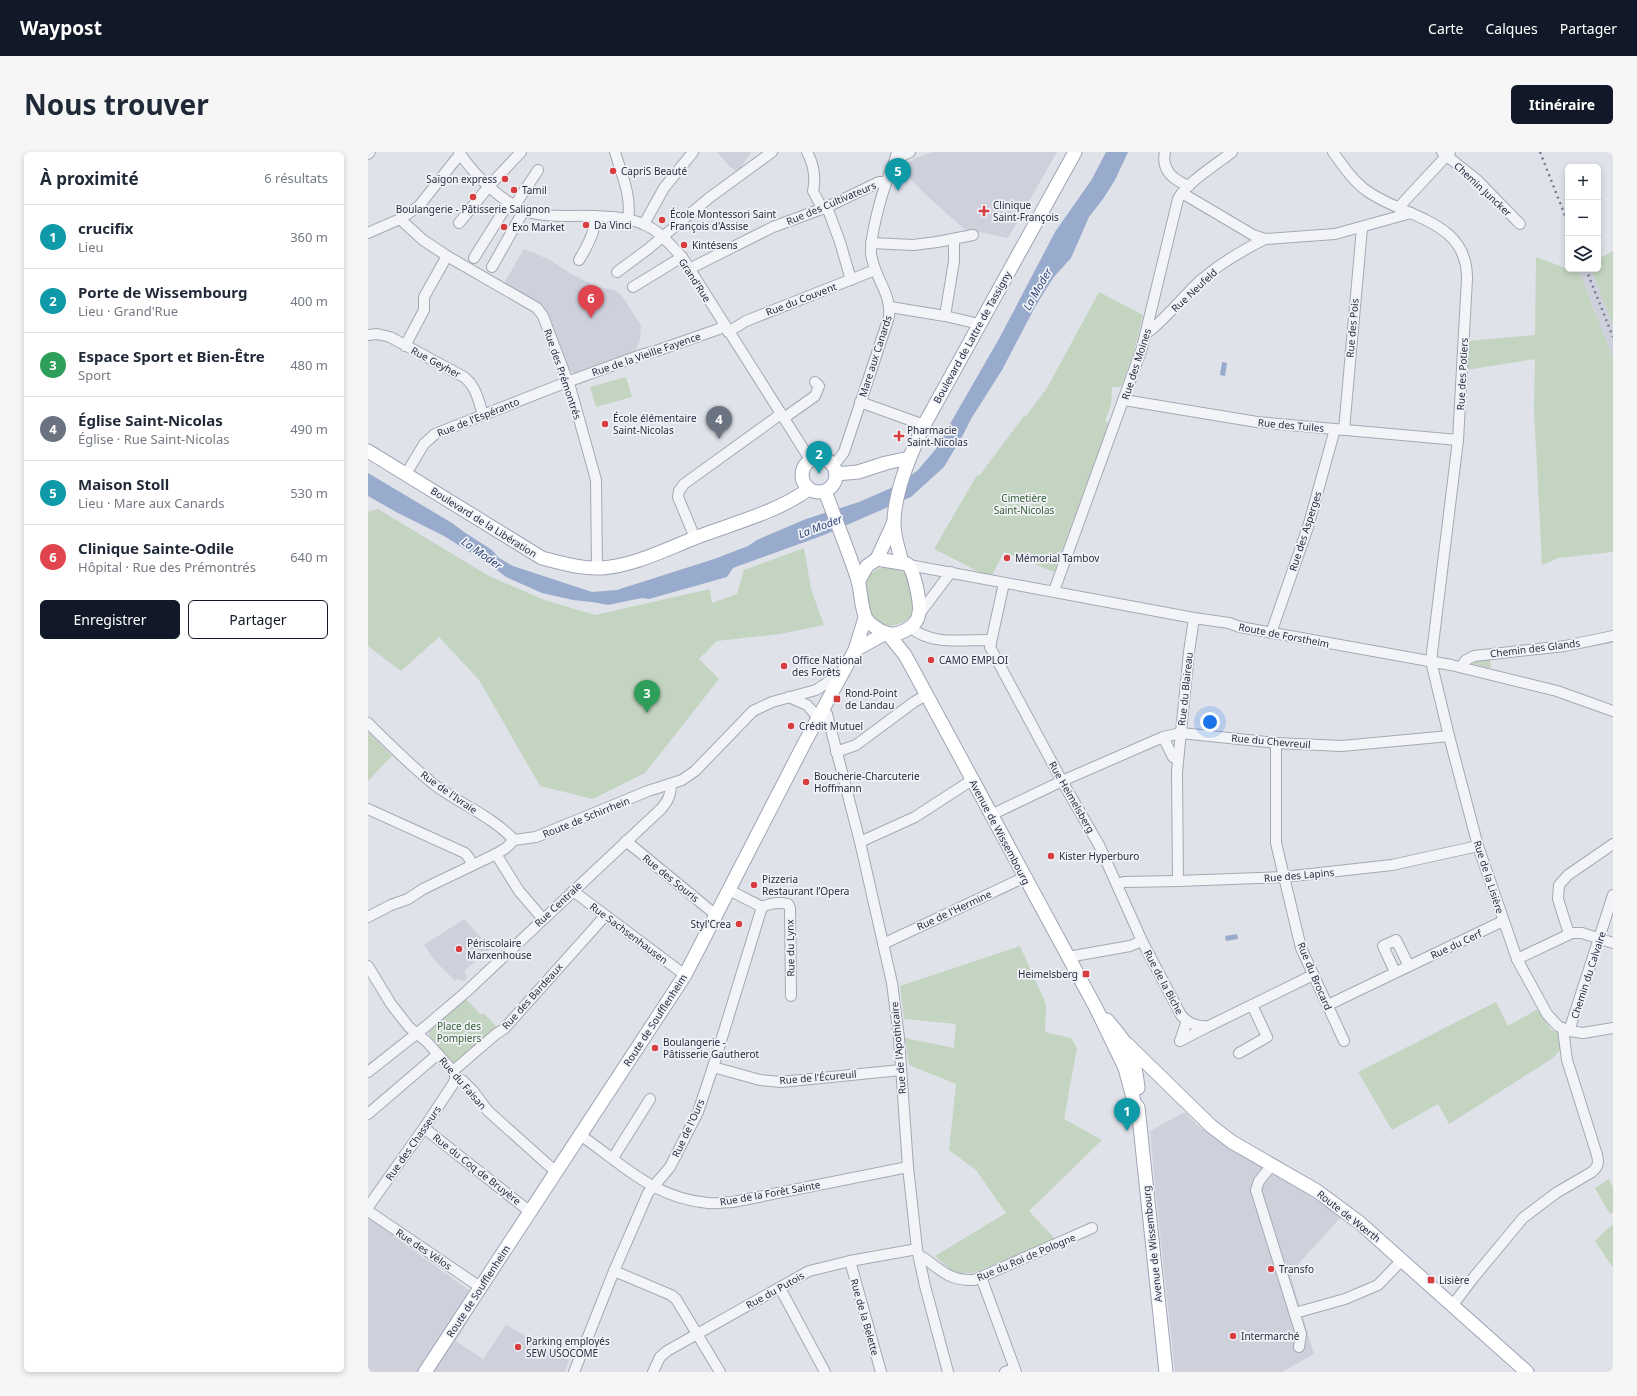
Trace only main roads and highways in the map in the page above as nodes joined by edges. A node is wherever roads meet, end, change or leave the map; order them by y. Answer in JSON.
{"nodes":[{"id":1,"x":1075,"y":152,"type":"edge"},
{"id":2,"x":368,"y":451,"type":"edge"},
{"id":3,"x":907,"y":464,"type":"junction"},
{"id":4,"x":834,"y":469,"type":"junction"},
{"id":5,"x":809,"y":489,"type":"junction"},
{"id":6,"x":825,"y":491,"type":"junction"},
{"id":7,"x":894,"y":520,"type":"junction"},
{"id":8,"x":846,"y":547,"type":"junction"},
{"id":9,"x":875,"y":560,"type":"junction"},
{"id":10,"x":906,"y":564,"type":"junction"},
{"id":11,"x":858,"y":582,"type":"junction"},
{"id":12,"x":865,"y":618,"type":"junction"},
{"id":13,"x":910,"y":628,"type":"junction"},
{"id":14,"x":887,"y":633,"type":"junction"},
{"id":15,"x":856,"y":650,"type":"junction"},
{"id":16,"x":904,"y":655,"type":"junction"},
{"id":17,"x":1096,"y":1008,"type":"junction"},
{"id":18,"x":1127,"y":1044,"type":"junction"},
{"id":19,"x":1133,"y":1070,"type":"junction"},
{"id":20,"x":1155,"y":1072,"type":"junction"},
{"id":21,"x":1138,"y":1090,"type":"junction"},
{"id":22,"x":1138,"y":1116,"type":"junction"},
{"id":23,"x":425,"y":1372,"type":"edge"},
{"id":24,"x":1166,"y":1372,"type":"edge"},
{"id":25,"x":1527,"y":1372,"type":"edge"}],
"edges":[{"from":1,"to":3,"type":"main road","name":"Boulevard de Lattre de Tassigny"},
{"from":2,"to":5,"type":"main road","name":"Boulevard de la Libération"},
{"from":3,"to":4,"type":"main road"},
{"from":3,"to":7,"type":"main road","name":"Boulevard de Lattre de Tassigny"},
{"from":4,"to":5,"type":"main road"},
{"from":4,"to":6,"type":"main road"},
{"from":5,"to":6,"type":"main road"},
{"from":6,"to":8,"type":"main road"},
{"from":7,"to":9,"type":"main road"},
{"from":7,"to":10,"type":"main road"},
{"from":8,"to":9,"type":"main road"},
{"from":8,"to":11,"type":"main road"},
{"from":9,"to":10,"type":"main road"},
{"from":9,"to":11,"type":"main road"},
{"from":10,"to":13,"type":"main road"},
{"from":11,"to":12,"type":"main road"},
{"from":12,"to":14,"type":"main road"},
{"from":12,"to":15,"type":"main road","name":"Route de Soufflenheim"},
{"from":13,"to":14,"type":"main road"},
{"from":13,"to":16,"type":"main road"},
{"from":14,"to":15,"type":"main road","name":"Route de Soufflenheim"},
{"from":14,"to":16,"type":"main road","name":"Avenue de Wissembourg"},
{"from":15,"to":23,"type":"main road","name":"Route de Soufflenheim"},
{"from":16,"to":17,"type":"main road","name":"Avenue de Wissembourg"},
{"from":17,"to":18,"type":"main road","name":"Avenue de Wissembourg"},
{"from":17,"to":19,"type":"main road","name":"Avenue de Wissembourg"},
{"from":18,"to":19,"type":"main road","name":"Avenue de Wissembourg"},
{"from":18,"to":20,"type":"main road","name":"Route de Wœrth"},
{"from":19,"to":20,"type":"main road"},
{"from":19,"to":21,"type":"main road","name":"Avenue de Wissembourg"},
{"from":19,"to":22,"type":"main road","name":"Avenue de Wissembourg"},
{"from":20,"to":21,"type":"main road"},
{"from":20,"to":25,"type":"main road","name":"Route de Wœrth"},
{"from":21,"to":22,"type":"main road","name":"Avenue de Wissembourg"},
{"from":22,"to":24,"type":"main road","name":"Avenue de Wissembourg"}]}
